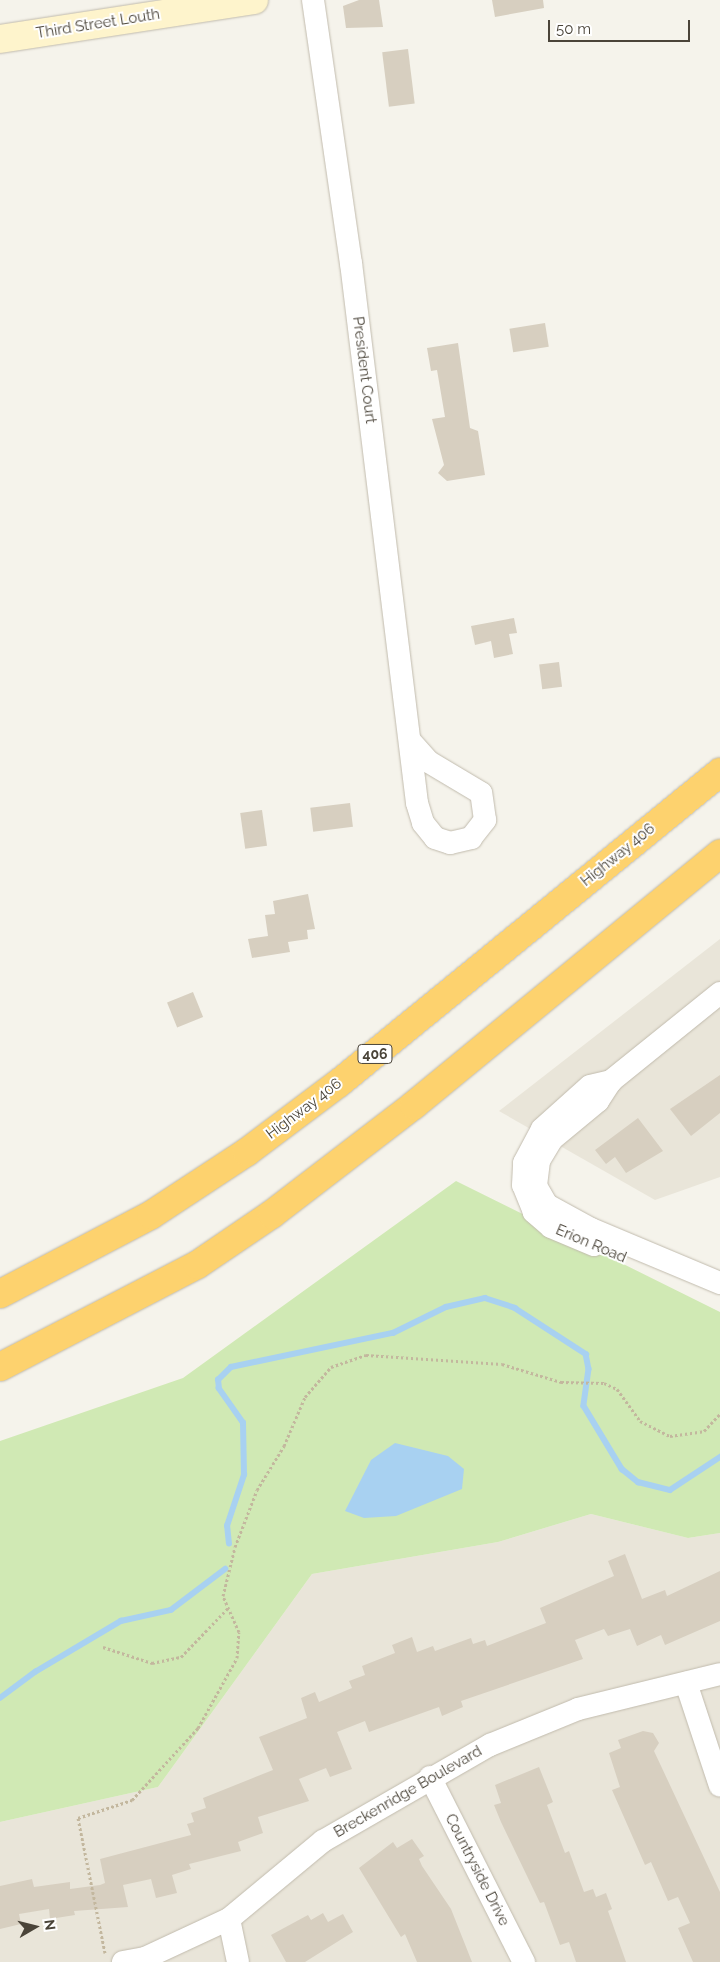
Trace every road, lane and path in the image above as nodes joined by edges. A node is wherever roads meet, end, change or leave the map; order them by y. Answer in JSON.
{"nodes":[{"id":1,"x":254,"y":0,"type":"edge"},
{"id":2,"x":313,"y":0,"type":"edge"},
{"id":3,"x":0,"y":39,"type":"edge"},
{"id":4,"x":410,"y":741,"type":"dead end"},
{"id":5,"x":720,"y":772,"type":"edge"},
{"id":6,"x":720,"y":854,"type":"edge"},
{"id":7,"x":720,"y":993,"type":"edge"},
{"id":8,"x":611,"y":1081,"type":"junction"},
{"id":9,"x":720,"y":1283,"type":"edge"},
{"id":10,"x":0,"y":1294,"type":"edge"},
{"id":11,"x":720,"y":1298,"type":"edge"},
{"id":12,"x":0,"y":1367,"type":"edge"},
{"id":13,"x":720,"y":1414,"type":"edge"},
{"id":14,"x":228,"y":1608,"type":"junction"},
{"id":15,"x":104,"y":1647,"type":"dead end"},
{"id":16,"x":720,"y":1674,"type":"edge"},
{"id":17,"x":686,"y":1683,"type":"junction"},
{"id":18,"x":430,"y":1777,"type":"junction"},
{"id":19,"x":720,"y":1786,"type":"edge"},
{"id":20,"x":229,"y":1919,"type":"junction"},
{"id":21,"x":107,"y":1962,"type":"edge"},
{"id":22,"x":123,"y":1962,"type":"edge"},
{"id":23,"x":238,"y":1962,"type":"edge"},
{"id":24,"x":524,"y":1962,"type":"edge"}],
"edges":[{"from":1,"to":3,"type":"street","name":"Third Street Louth"},
{"from":2,"to":4,"type":"street","name":"President Court"},
{"from":5,"to":10,"type":"highway","name":"Highway 406","number":"406"},
{"from":6,"to":12,"type":"highway"},
{"from":7,"to":8,"type":"street"},
{"from":8,"to":9,"type":"street","name":"Erion Road"},
{"from":8,"to":11,"type":"street","name":"Erion Road"},
{"from":13,"to":14,"type":"path"},
{"from":14,"to":15,"type":"path"},
{"from":14,"to":21,"type":"path"},
{"from":16,"to":17,"type":"street","name":"Breckenridge Boulevard"},
{"from":17,"to":18,"type":"street","name":"Breckenridge Boulevard"},
{"from":17,"to":19,"type":"street"},
{"from":18,"to":20,"type":"street","name":"Breckenridge Boulevard"},
{"from":18,"to":24,"type":"street","name":"Countryside Drive"},
{"from":20,"to":22,"type":"street","name":"Breckenridge Boulevard"},
{"from":20,"to":23,"type":"street"}]}
